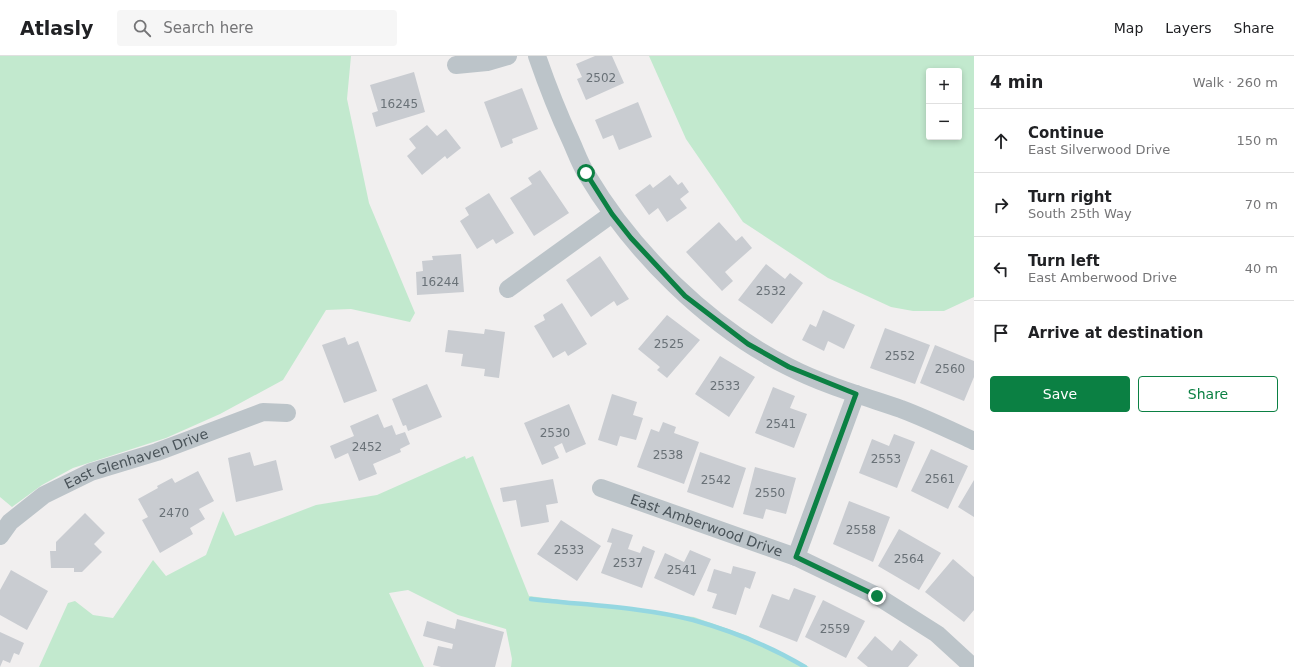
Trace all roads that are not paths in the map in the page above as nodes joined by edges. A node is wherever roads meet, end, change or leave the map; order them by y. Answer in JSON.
{"nodes":[{"id":1,"x":508,"y":56,"type":"edge"},
{"id":2,"x":537,"y":56,"type":"edge"},
{"id":3,"x":456,"y":65,"type":"dead end"},
{"id":4,"x":612,"y":214,"type":"junction"},
{"id":5,"x":508,"y":289,"type":"dead end"},
{"id":6,"x":856,"y":394,"type":"junction"},
{"id":7,"x":287,"y":413,"type":"dead end"},
{"id":8,"x":974,"y":440,"type":"edge"},
{"id":9,"x":601,"y":488,"type":"dead end"},
{"id":10,"x":0,"y":536,"type":"edge"},
{"id":11,"x":796,"y":557,"type":"junction"},
{"id":12,"x":973,"y":667,"type":"edge"}],
"edges":[{"from":1,"to":3,"type":"street"},
{"from":2,"to":4,"type":"street"},
{"from":4,"to":5,"type":"street"},
{"from":4,"to":6,"type":"street"},
{"from":6,"to":8,"type":"street"},
{"from":6,"to":11,"type":"street"},
{"from":7,"to":10,"type":"street","name":"East Glenhaven Drive"},
{"from":9,"to":11,"type":"street","name":"East Amberwood Drive"},
{"from":11,"to":12,"type":"street","name":"East Amberwood Drive"}]}
